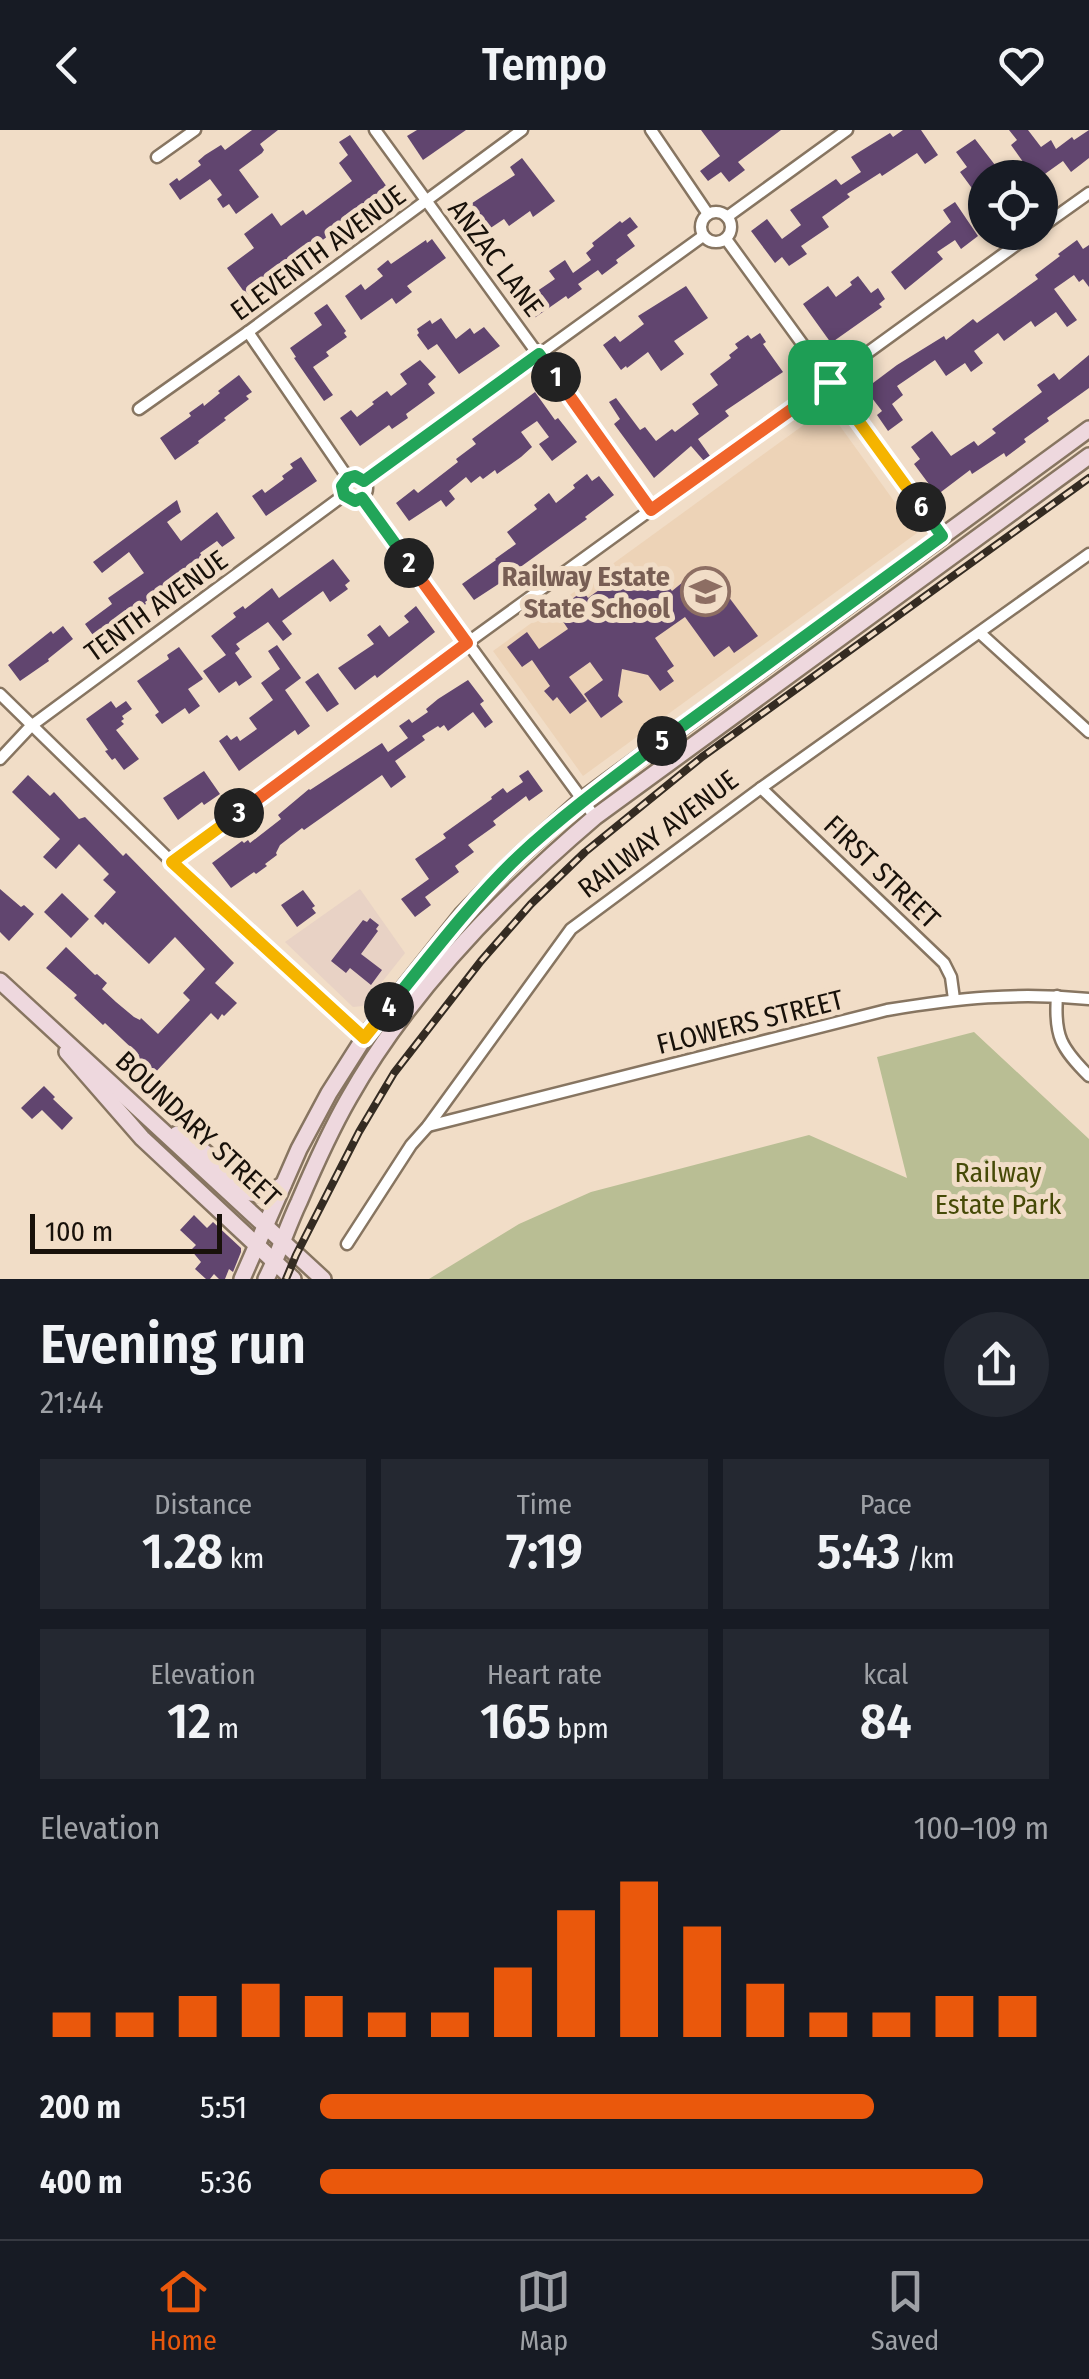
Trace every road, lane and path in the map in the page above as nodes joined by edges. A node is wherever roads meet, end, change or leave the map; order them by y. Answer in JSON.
{"nodes":[{"id":1,"x":195,"y":130,"type":"edge"},
{"id":2,"x":375,"y":130,"type":"edge"},
{"id":3,"x":522,"y":130,"type":"edge"},
{"id":4,"x":651,"y":130,"type":"edge"},
{"id":5,"x":847,"y":130,"type":"edge"},
{"id":6,"x":157,"y":157,"type":"dead end"},
{"id":7,"x":1089,"y":193,"type":"edge"},
{"id":8,"x":425,"y":202,"type":"junction"},
{"id":9,"x":708,"y":214,"type":"junction"},
{"id":10,"x":1058,"y":215,"type":"edge"},
{"id":11,"x":727,"y":217,"type":"junction"},
{"id":12,"x":704,"y":236,"type":"junction"},
{"id":13,"x":726,"y":239,"type":"junction"},
{"id":14,"x":1010,"y":250,"type":"edge"},
{"id":15,"x":248,"y":332,"type":"junction"},
{"id":16,"x":539,"y":354,"type":"junction"},
{"id":17,"x":830,"y":382,"type":"junction"},
{"id":18,"x":139,"y":409,"type":"dead end"},
{"id":19,"x":1089,"y":429,"type":"edge"},
{"id":20,"x":1089,"y":456,"type":"edge"},
{"id":21,"x":348,"y":478,"type":"junction"},
{"id":22,"x":364,"y":481,"type":"junction"},
{"id":23,"x":344,"y":495,"type":"junction"},
{"id":24,"x":362,"y":498,"type":"junction"},
{"id":25,"x":651,"y":510,"type":"junction"},
{"id":26,"x":942,"y":536,"type":"junction"},
{"id":27,"x":1089,"y":554,"type":"edge"},
{"id":28,"x":980,"y":632,"type":"junction"},
{"id":29,"x":467,"y":643,"type":"junction"},
{"id":30,"x":0,"y":694,"type":"edge"},
{"id":31,"x":32,"y":726,"type":"junction"},
{"id":32,"x":1089,"y":732,"type":"edge"},
{"id":33,"x":0,"y":759,"type":"edge"},
{"id":34,"x":760,"y":788,"type":"junction"},
{"id":35,"x":582,"y":800,"type":"junction"},
{"id":36,"x":594,"y":817,"type":"junction"},
{"id":37,"x":172,"y":862,"type":"junction"},
{"id":38,"x":0,"y":982,"type":"edge"},
{"id":39,"x":1058,"y":996,"type":"junction"},
{"id":40,"x":954,"y":999,"type":"junction"},
{"id":41,"x":1089,"y":999,"type":"edge"},
{"id":42,"x":37,"y":1017,"type":"junction"},
{"id":43,"x":364,"y":1038,"type":"junction"},
{"id":44,"x":1089,"y":1076,"type":"edge"},
{"id":45,"x":148,"y":1116,"type":"junction"},
{"id":46,"x":428,"y":1126,"type":"junction"},
{"id":47,"x":283,"y":1185,"type":"junction"},
{"id":48,"x":265,"y":1226,"type":"junction"},
{"id":49,"x":283,"y":1242,"type":"junction"},
{"id":50,"x":347,"y":1244,"type":"dead end"},
{"id":51,"x":256,"y":1247,"type":"junction"},
{"id":52,"x":274,"y":1262,"type":"junction"},
{"id":53,"x":242,"y":1279,"type":"edge"},
{"id":54,"x":266,"y":1279,"type":"edge"},
{"id":55,"x":293,"y":1279,"type":"edge"},
{"id":56,"x":323,"y":1279,"type":"edge"}],
"edges":[{"from":1,"to":6,"type":"street"},
{"from":2,"to":8,"type":"street","name":"ANZAC LANE"},
{"from":3,"to":8,"type":"street","name":"ELEVENTH AVENUE"},
{"from":4,"to":9,"type":"street"},
{"from":5,"to":11,"type":"street"},
{"from":7,"to":10,"type":"street"},
{"from":8,"to":15,"type":"street","name":"ELEVENTH AVENUE"},
{"from":8,"to":16,"type":"street","name":"ANZAC LANE"},
{"from":9,"to":11,"type":"street"},
{"from":9,"to":12,"type":"street"},
{"from":11,"to":13,"type":"street"},
{"from":12,"to":13,"type":"street"},
{"from":12,"to":16,"type":"street"},
{"from":13,"to":17,"type":"street"},
{"from":14,"to":17,"type":"street"},
{"from":15,"to":18,"type":"street","name":"ELEVENTH AVENUE"},
{"from":15,"to":21,"type":"street"},
{"from":16,"to":22,"type":"street"},
{"from":16,"to":25,"type":"street","name":"ANZAC LANE"},
{"from":17,"to":25,"type":"street"},
{"from":17,"to":26,"type":"street"},
{"from":19,"to":26,"type":"main road"},
{"from":20,"to":36,"type":"main road","name":"RAILWAY AVENUE"},
{"from":21,"to":22,"type":"street"},
{"from":21,"to":23,"type":"street"},
{"from":22,"to":24,"type":"street"},
{"from":23,"to":24,"type":"street"},
{"from":23,"to":31,"type":"street","name":"TENTH AVENUE"},
{"from":24,"to":29,"type":"street"},
{"from":25,"to":29,"type":"street"},
{"from":26,"to":35,"type":"main road"},
{"from":27,"to":28,"type":"street","name":"RAILWAY AVENUE"},
{"from":28,"to":32,"type":"street"},
{"from":28,"to":34,"type":"street","name":"RAILWAY AVENUE"},
{"from":29,"to":35,"type":"street"},
{"from":29,"to":37,"type":"street"},
{"from":30,"to":31,"type":"street"},
{"from":31,"to":33,"type":"street","name":"TENTH AVENUE"},
{"from":31,"to":37,"type":"street"},
{"from":34,"to":40,"type":"street","name":"FIRST STREET"},
{"from":34,"to":46,"type":"street","name":"RAILWAY AVENUE"},
{"from":35,"to":36,"type":"street"},
{"from":35,"to":43,"type":"main road"},
{"from":36,"to":49,"type":"main road","name":"RAILWAY AVENUE"},
{"from":37,"to":43,"type":"street"},
{"from":38,"to":42,"type":"main road","name":"BOUNDARY STREET"},
{"from":39,"to":40,"type":"street","name":"FLOWERS STREET"},
{"from":39,"to":41,"type":"street","name":"FLOWERS STREET"},
{"from":39,"to":44,"type":"street"},
{"from":40,"to":46,"type":"street","name":"FLOWERS STREET"},
{"from":42,"to":45,"type":"main road","name":"BOUNDARY STREET"},
{"from":42,"to":51,"type":"main road","name":"BOUNDARY STREET"},
{"from":43,"to":47,"type":"main road"},
{"from":45,"to":47,"type":"main road"},
{"from":45,"to":48,"type":"main road","name":"BOUNDARY STREET"},
{"from":46,"to":50,"type":"street","name":"RAILWAY AVENUE"},
{"from":47,"to":48,"type":"main road"},
{"from":48,"to":49,"type":"main road","name":"BOUNDARY STREET"},
{"from":48,"to":51,"type":"main road"},
{"from":49,"to":52,"type":"main road","name":"RAILWAY AVENUE"},
{"from":49,"to":56,"type":"main road","name":"BOUNDARY STREET"},
{"from":51,"to":52,"type":"main road","name":"BOUNDARY STREET"},
{"from":51,"to":53,"type":"main road"},
{"from":52,"to":54,"type":"main road","name":"RAILWAY AVENUE"},
{"from":52,"to":55,"type":"main road","name":"BOUNDARY STREET"}]}
